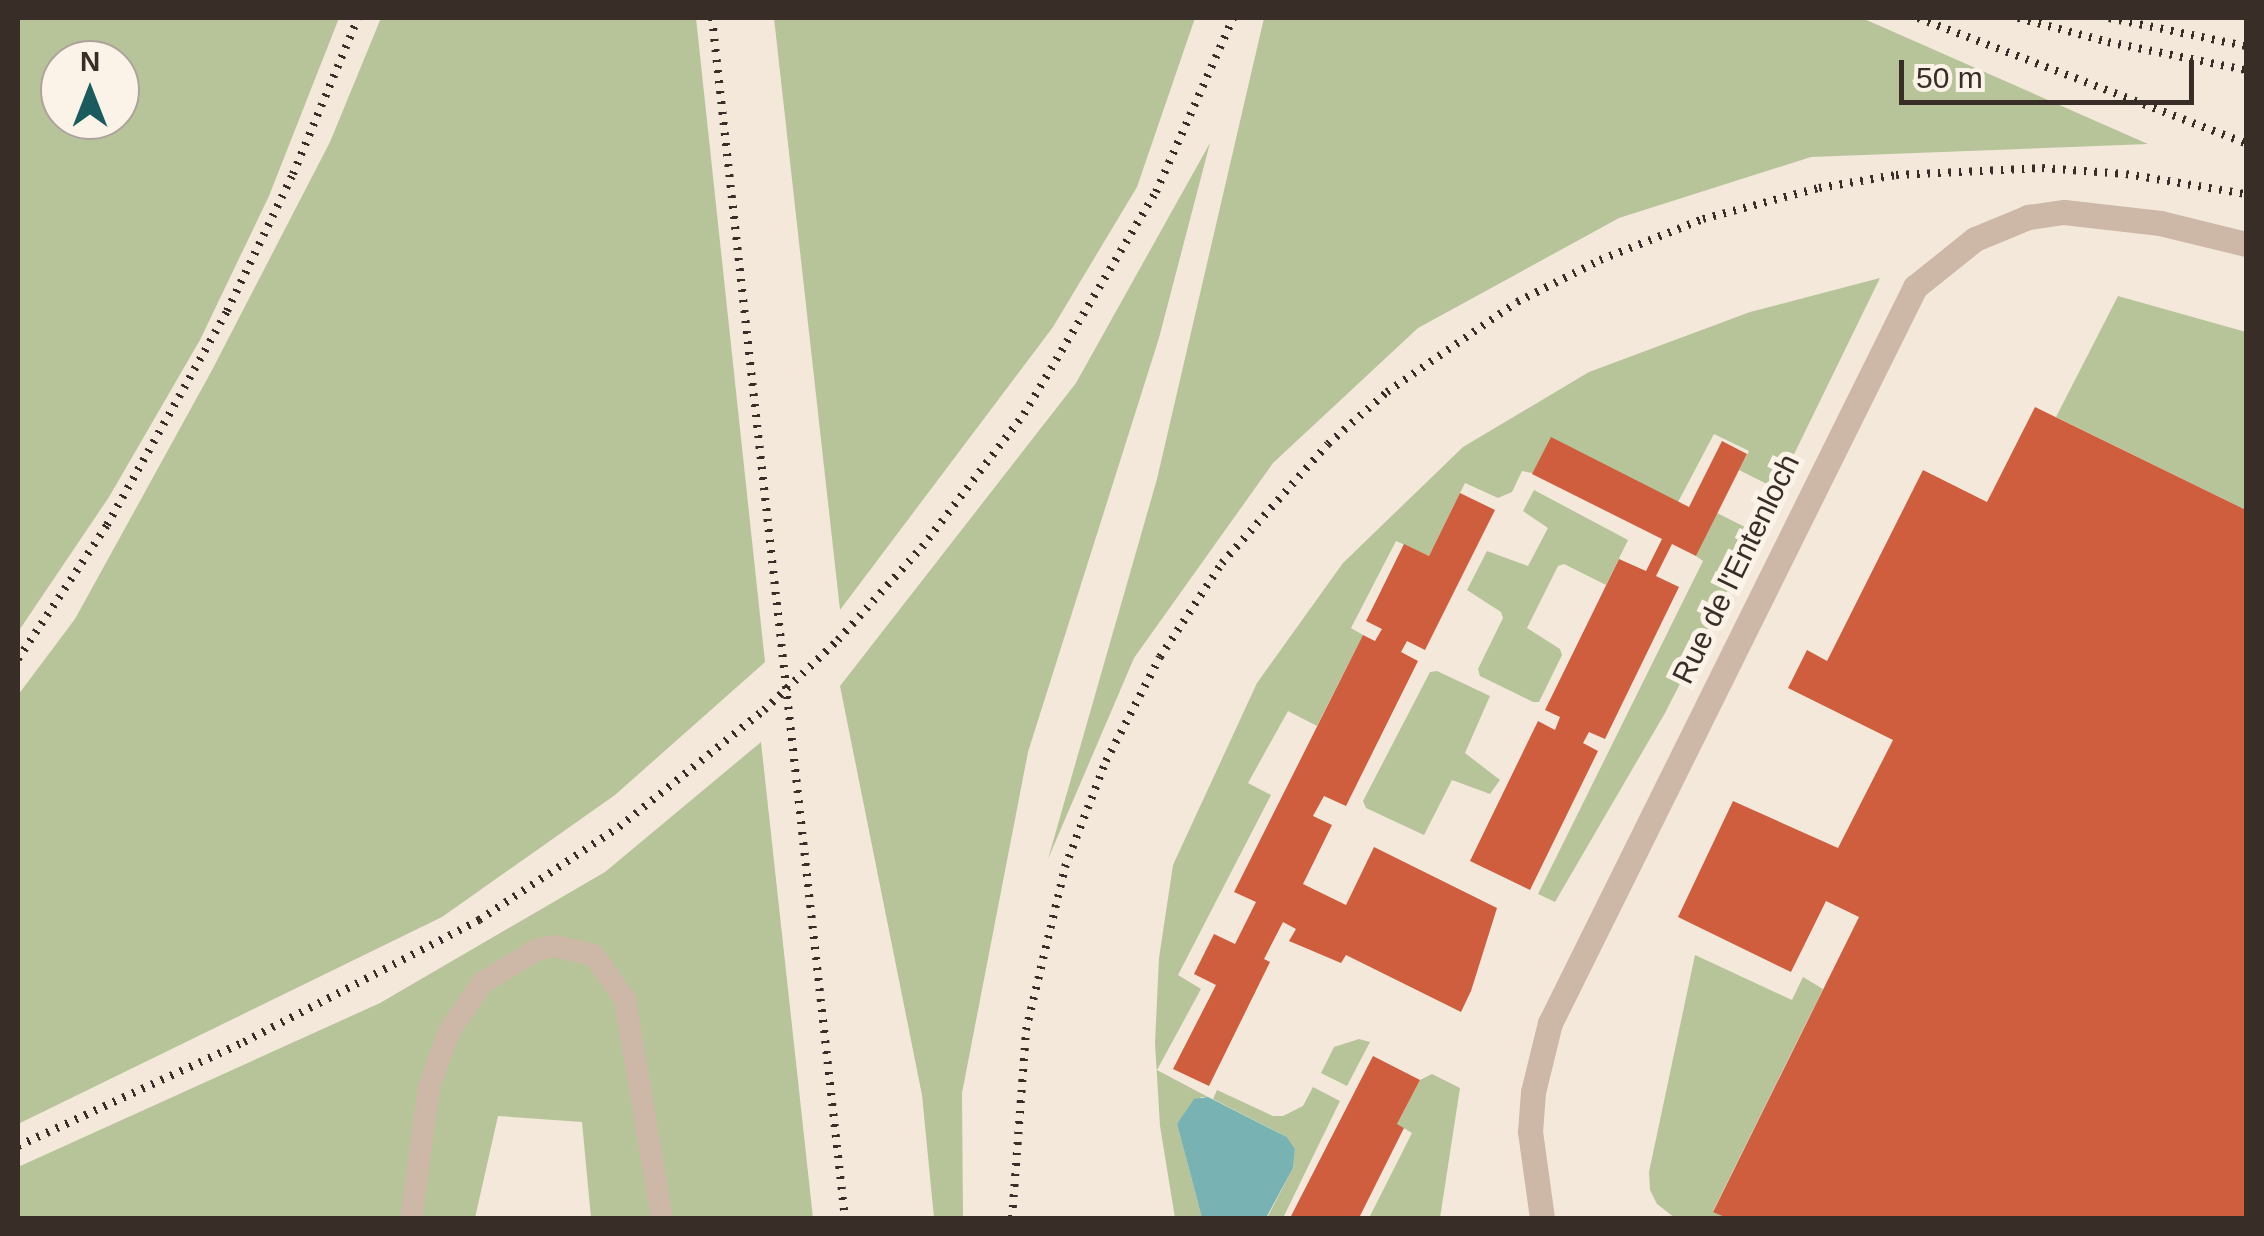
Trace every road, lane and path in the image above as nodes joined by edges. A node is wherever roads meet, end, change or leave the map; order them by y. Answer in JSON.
{"nodes":[{"id":1,"x":2246,"y":244,"type":"edge"},
{"id":2,"x":411,"y":1218,"type":"edge"},
{"id":3,"x":662,"y":1218,"type":"edge"},
{"id":4,"x":1542,"y":1218,"type":"edge"}],
"edges":[{"from":1,"to":4,"type":"street","name":"Rue de l'Entenloch"},
{"from":2,"to":3,"type":"lane"}]}
